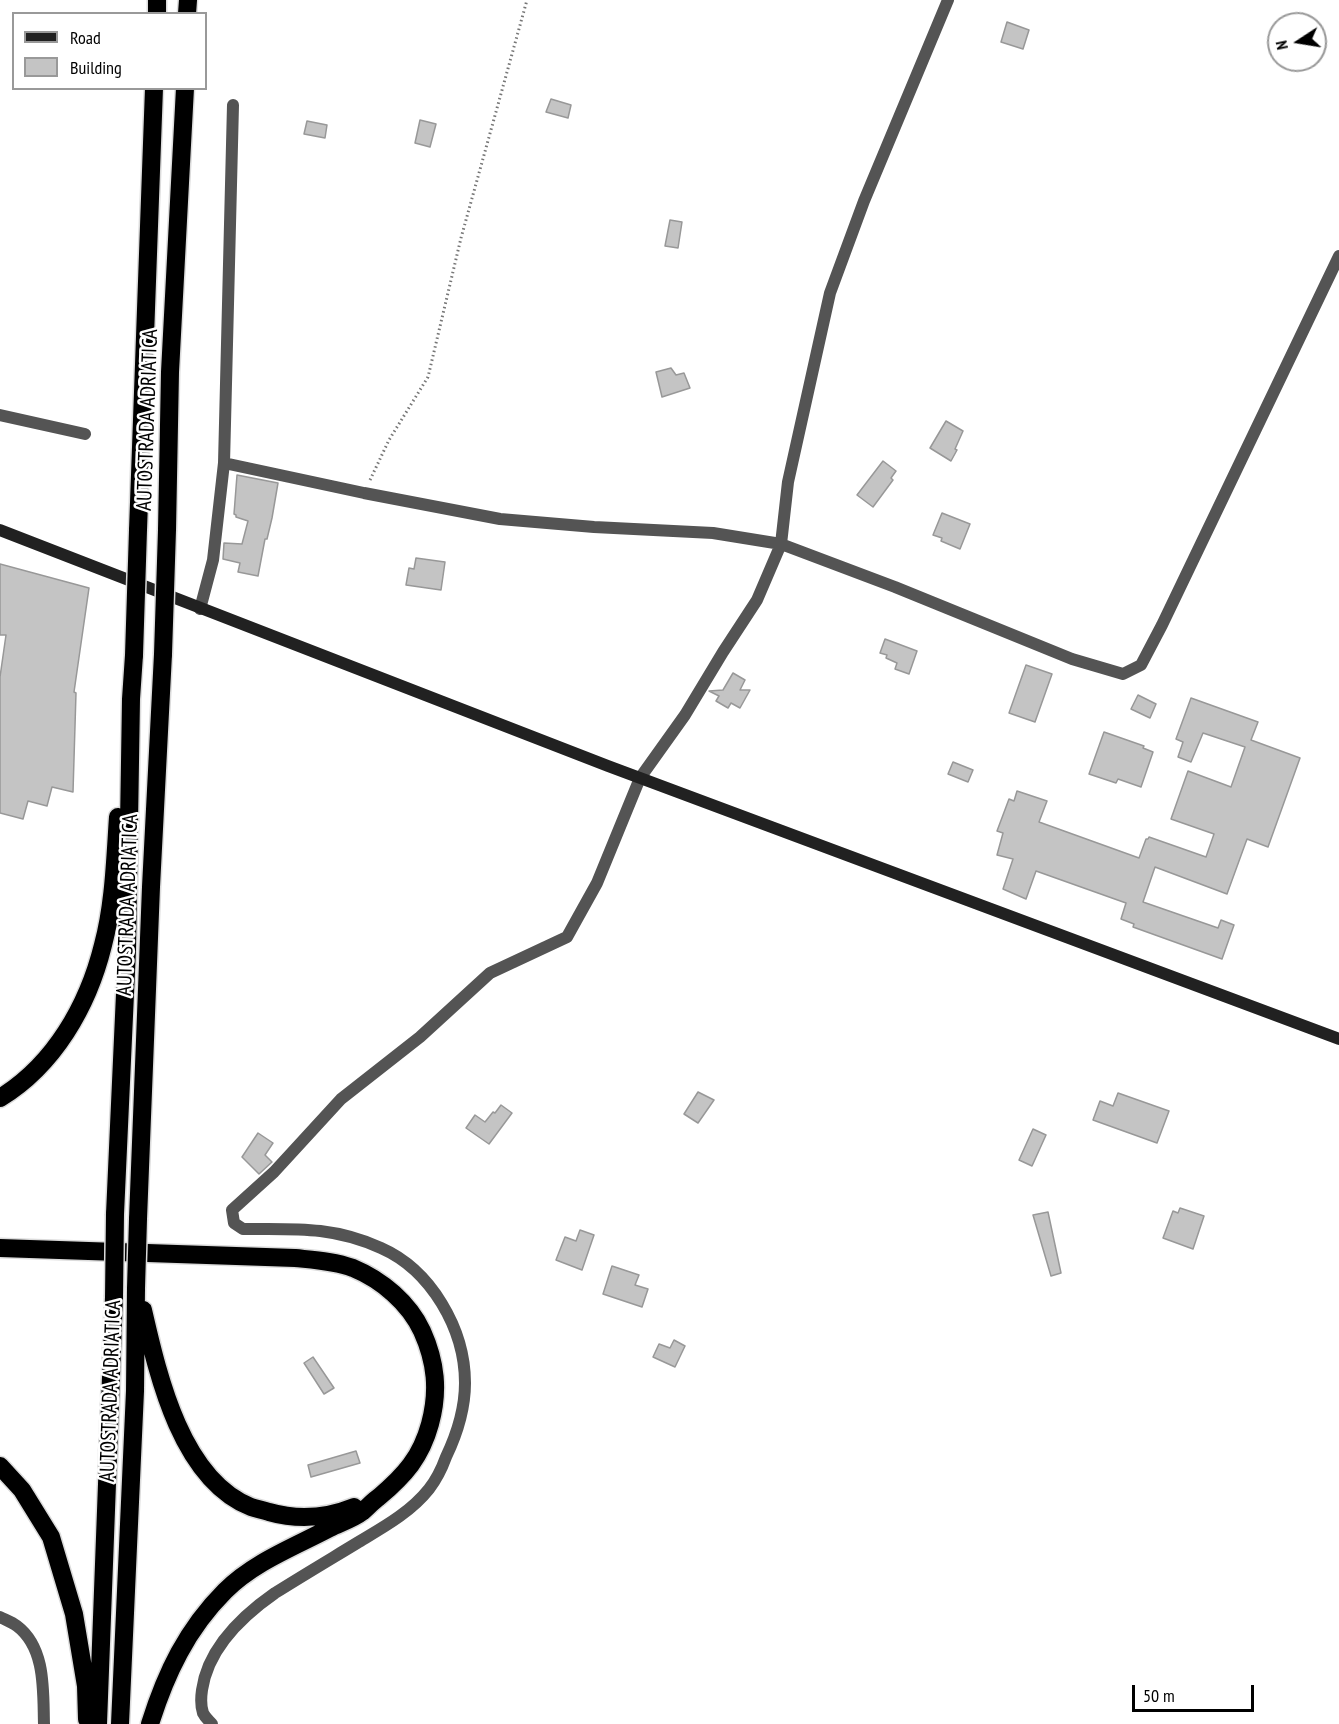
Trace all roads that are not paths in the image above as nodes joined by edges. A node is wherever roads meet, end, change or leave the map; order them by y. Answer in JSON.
{"nodes":[{"id":1,"x":948,"y":0,"type":"edge"},
{"id":2,"x":154,"y":90,"type":"edge"},
{"id":3,"x":185,"y":90,"type":"edge"},
{"id":4,"x":233,"y":105,"type":"dead end"},
{"id":5,"x":1339,"y":256,"type":"edge"},
{"id":6,"x":0,"y":415,"type":"edge"},
{"id":7,"x":85,"y":434,"type":"dead end"},
{"id":8,"x":224,"y":463,"type":"junction"},
{"id":9,"x":0,"y":530,"type":"edge"},
{"id":10,"x":781,"y":544,"type":"junction"},
{"id":11,"x":200,"y":609,"type":"junction"},
{"id":12,"x":131,"y":699,"type":"junction"},
{"id":13,"x":640,"y":778,"type":"junction"},
{"id":14,"x":1339,"y":1040,"type":"edge"},
{"id":15,"x":0,"y":1098,"type":"edge"},
{"id":16,"x":0,"y":1248,"type":"edge"},
{"id":17,"x":136,"y":1288,"type":"junction"},
{"id":18,"x":0,"y":1467,"type":"edge"},
{"id":19,"x":380,"y":1496,"type":"junction"},
{"id":20,"x":0,"y":1617,"type":"edge"},
{"id":21,"x":44,"y":1724,"type":"edge"},
{"id":22,"x":87,"y":1724,"type":"edge"},
{"id":23,"x":98,"y":1724,"type":"edge"},
{"id":24,"x":120,"y":1724,"type":"edge"},
{"id":25,"x":150,"y":1724,"type":"edge"},
{"id":26,"x":212,"y":1724,"type":"edge"}],
"edges":[{"from":1,"to":10,"type":"street"},
{"from":2,"to":12,"type":"highway","name":"AUTOSTRADA ADRIATICA","bridge":true},
{"from":3,"to":17,"type":"highway","name":"AUTOSTRADA ADRIATICA","bridge":true},
{"from":4,"to":8,"type":"street"},
{"from":5,"to":10,"type":"street"},
{"from":6,"to":7,"type":"street"},
{"from":8,"to":10,"type":"street"},
{"from":8,"to":11,"type":"street"},
{"from":9,"to":11,"type":"main road"},
{"from":10,"to":13,"type":"street"},
{"from":11,"to":13,"type":"main road"},
{"from":12,"to":15,"type":"highway"},
{"from":12,"to":23,"type":"highway","name":"AUTOSTRADA ADRIATICA","bridge":true},
{"from":13,"to":14,"type":"main road"},
{"from":13,"to":26,"type":"street"},
{"from":16,"to":19,"type":"highway"},
{"from":17,"to":19,"type":"highway"},
{"from":17,"to":24,"type":"highway","name":"AUTOSTRADA ADRIATICA"},
{"from":18,"to":22,"type":"highway"},
{"from":19,"to":25,"type":"highway"},
{"from":20,"to":21,"type":"street"}]}
